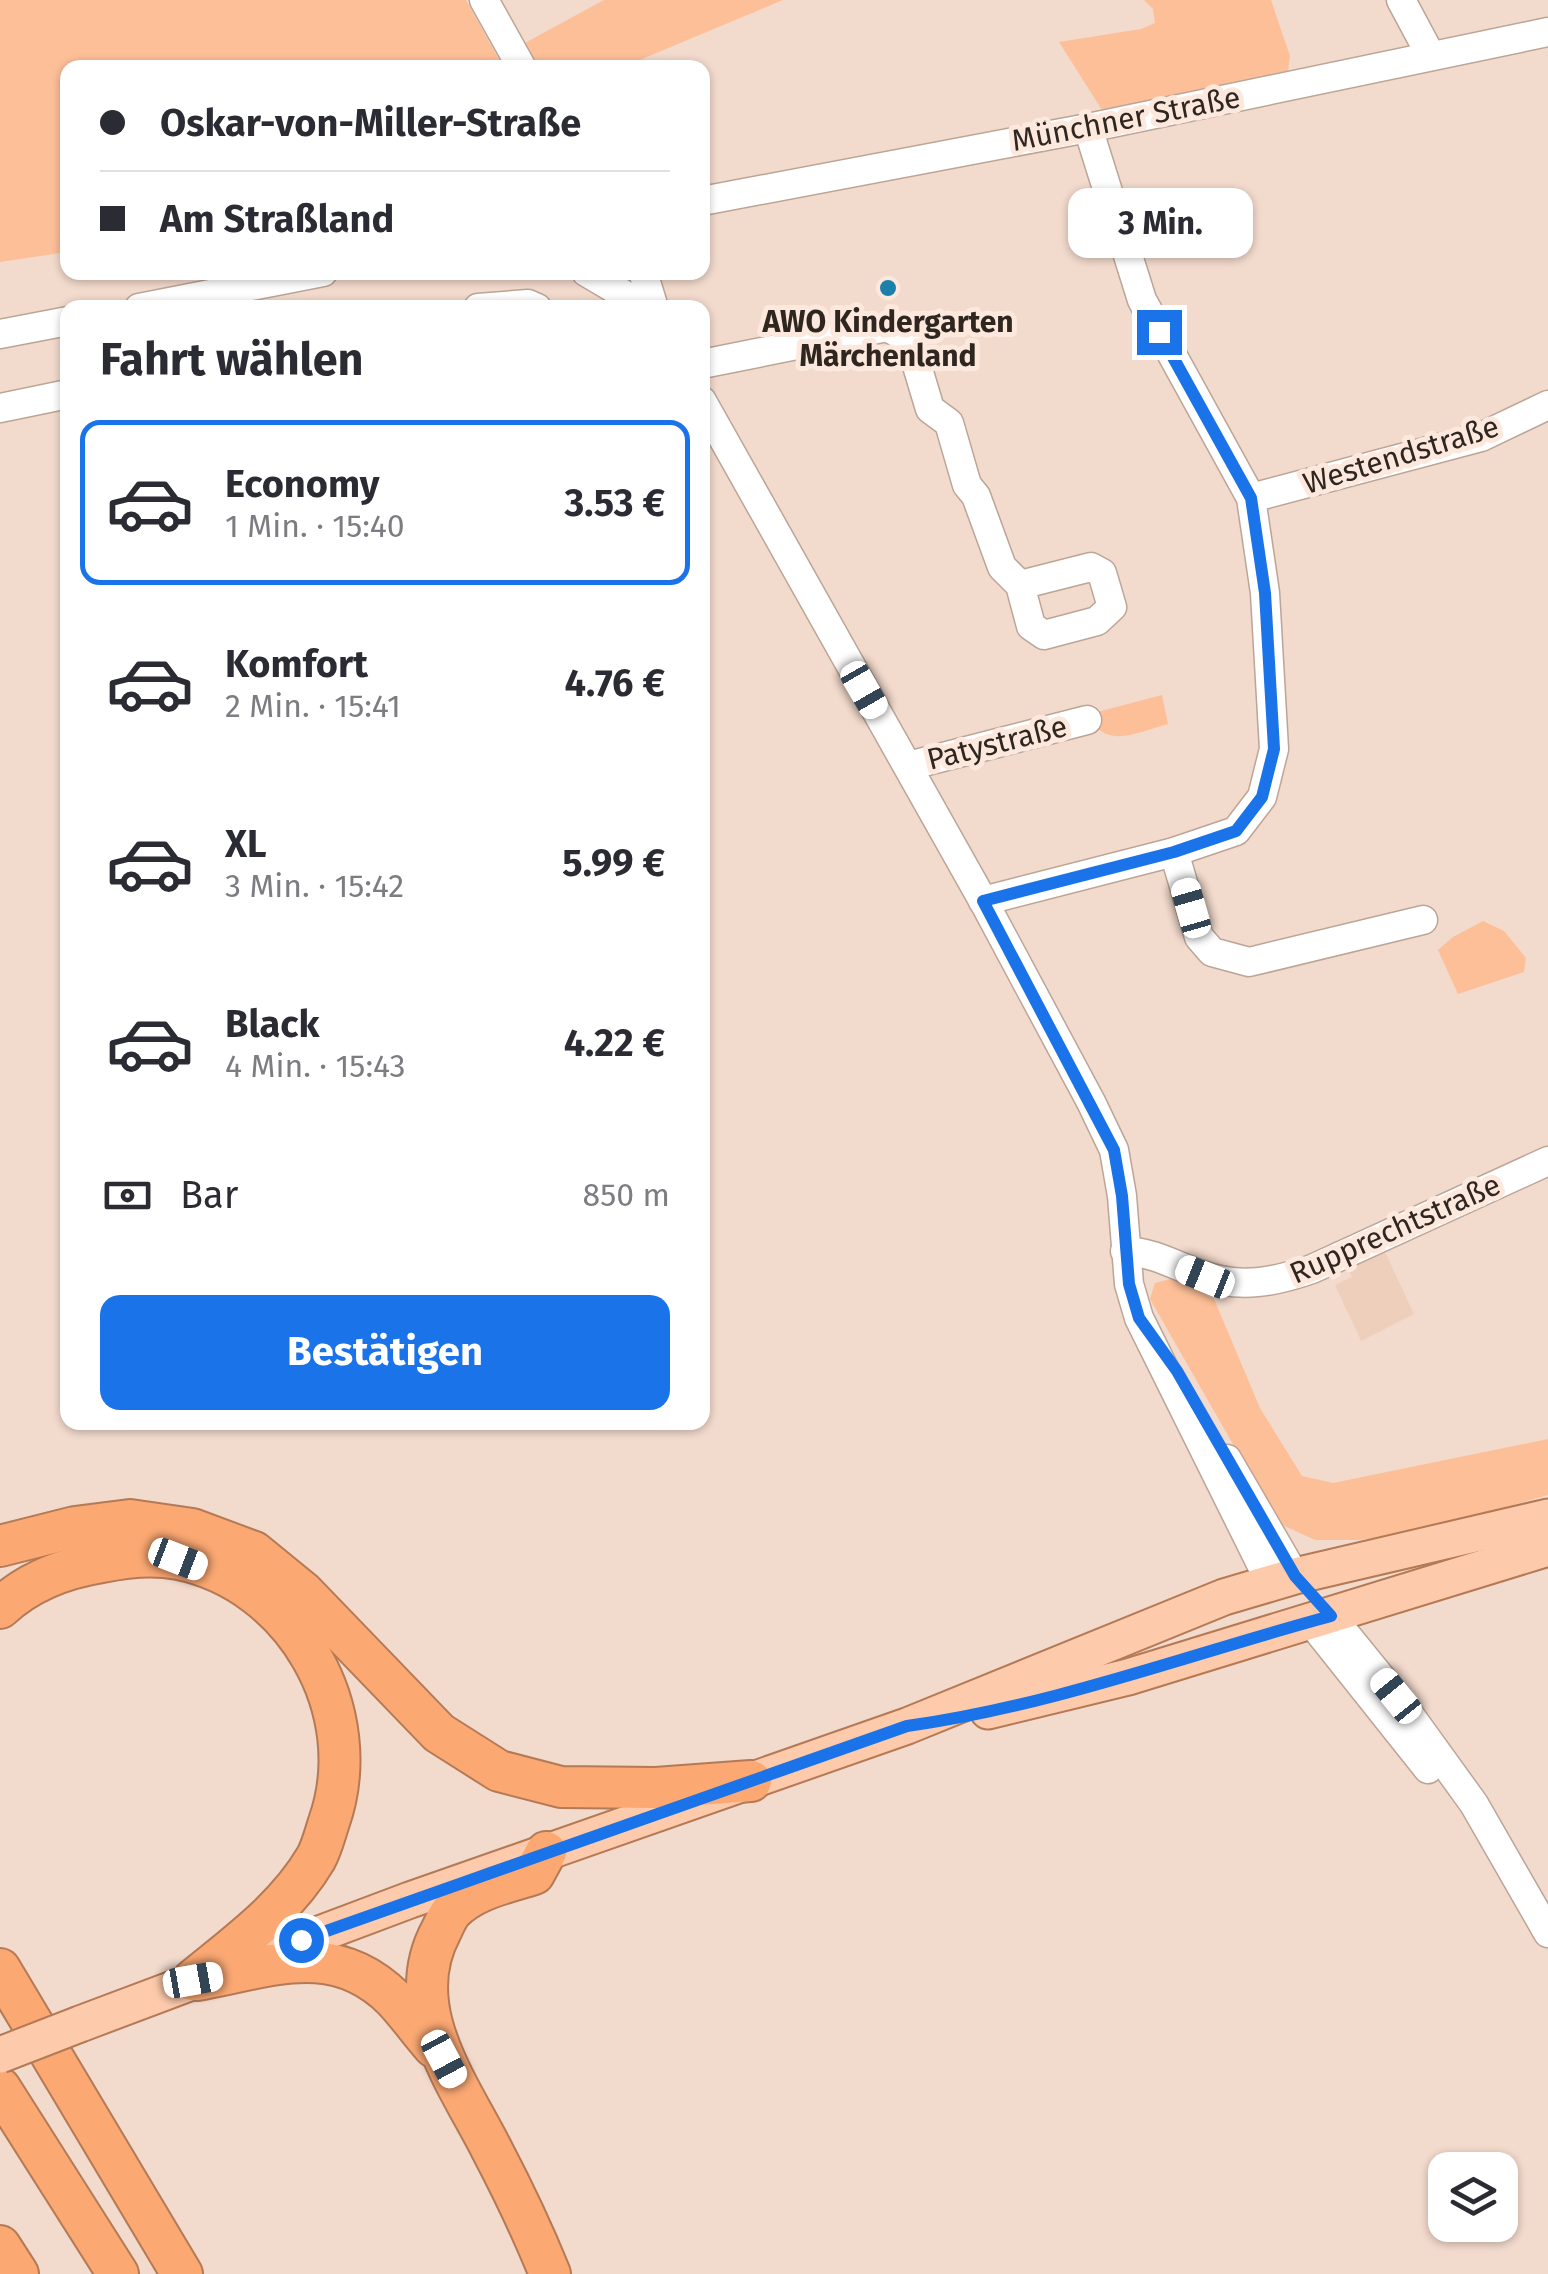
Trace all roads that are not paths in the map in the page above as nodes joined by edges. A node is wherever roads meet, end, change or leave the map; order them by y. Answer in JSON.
{"nodes":[{"id":1,"x":484,"y":0,"type":"edge"},
{"id":2,"x":1401,"y":0,"type":"edge"},
{"id":3,"x":1548,"y":32,"type":"edge"},
{"id":4,"x":1431,"y":56,"type":"junction"},
{"id":5,"x":518,"y":60,"type":"edge"},
{"id":6,"x":1088,"y":128,"type":"junction"},
{"id":7,"x":710,"y":199,"type":"edge"},
{"id":8,"x":282,"y":280,"type":"edge"},
{"id":9,"x":600,"y":280,"type":"edge"},
{"id":10,"x":628,"y":280,"type":"edge"},
{"id":11,"x":180,"y":300,"type":"edge"},
{"id":12,"x":637,"y":300,"type":"edge"},
{"id":13,"x":645,"y":300,"type":"edge"},
{"id":14,"x":60,"y":323,"type":"edge"},
{"id":15,"x":0,"y":334,"type":"edge"},
{"id":16,"x":710,"y":362,"type":"edge"},
{"id":17,"x":60,"y":396,"type":"edge"},
{"id":18,"x":1548,"y":405,"type":"edge"},
{"id":19,"x":0,"y":408,"type":"edge"},
{"id":20,"x":710,"y":415,"type":"edge"},
{"id":21,"x":1251,"y":498,"type":"junction"},
{"id":22,"x":1020,"y":585,"type":"dead end"},
{"id":23,"x":1086,"y":720,"type":"dead end"},
{"id":24,"x":908,"y":766,"type":"junction"},
{"id":25,"x":1174,"y":852,"type":"junction"},
{"id":26,"x":983,"y":901,"type":"junction"},
{"id":27,"x":1424,"y":920,"type":"dead end"},
{"id":28,"x":1548,"y":1161,"type":"edge"},
{"id":29,"x":1126,"y":1251,"type":"junction"},
{"id":30,"x":1548,"y":1517,"type":"edge"},
{"id":31,"x":0,"y":1546,"type":"edge"},
{"id":32,"x":1548,"y":1548,"type":"edge"},
{"id":33,"x":1282,"y":1579,"type":"junction"},
{"id":34,"x":0,"y":1608,"type":"edge"},
{"id":35,"x":1321,"y":1619,"type":"junction"},
{"id":36,"x":907,"y":1726,"type":"junction"},
{"id":37,"x":751,"y":1780,"type":"junction"},
{"id":38,"x":546,"y":1852,"type":"junction"},
{"id":39,"x":1548,"y":1934,"type":"edge"},
{"id":40,"x":0,"y":1948,"type":"edge"},
{"id":41,"x":193,"y":1980,"type":"junction"},
{"id":42,"x":8,"y":1981,"type":"edge"},
{"id":43,"x":0,"y":2055,"type":"edge"},
{"id":44,"x":444,"y":2059,"type":"junction"},
{"id":45,"x":0,"y":2088,"type":"edge"},
{"id":46,"x":0,"y":2246,"type":"edge"},
{"id":47,"x":18,"y":2274,"type":"edge"},
{"id":48,"x":118,"y":2274,"type":"edge"},
{"id":49,"x":182,"y":2274,"type":"edge"},
{"id":50,"x":550,"y":2274,"type":"edge"}],
"edges":[{"from":1,"to":5,"type":"street"},
{"from":2,"to":4,"type":"street"},
{"from":3,"to":4,"type":"street","name":"Münchner Straße"},
{"from":4,"to":6,"type":"street","name":"Münchner Straße"},
{"from":6,"to":7,"type":"street","name":"Münchner Straße"},
{"from":6,"to":21,"type":"street"},
{"from":8,"to":11,"type":"street"},
{"from":9,"to":12,"type":"street"},
{"from":10,"to":13,"type":"street"},
{"from":14,"to":15,"type":"street"},
{"from":16,"to":22,"type":"street"},
{"from":17,"to":19,"type":"street"},
{"from":18,"to":21,"type":"street","name":"Westendstraße"},
{"from":20,"to":24,"type":"street"},
{"from":21,"to":25,"type":"street"},
{"from":23,"to":24,"type":"street","name":"Patystraße"},
{"from":24,"to":26,"type":"street"},
{"from":25,"to":26,"type":"street"},
{"from":25,"to":27,"type":"street"},
{"from":26,"to":29,"type":"street"},
{"from":28,"to":29,"type":"street","name":"Rupprechtstraße"},
{"from":29,"to":33,"type":"street"},
{"from":30,"to":33,"type":"main road"},
{"from":31,"to":37,"type":"highway"},
{"from":32,"to":35,"type":"main road"},
{"from":33,"to":35,"type":"main road"},
{"from":33,"to":36,"type":"main road"},
{"from":34,"to":41,"type":"highway"},
{"from":35,"to":36,"type":"main road"},
{"from":35,"to":39,"type":"street"},
{"from":36,"to":37,"type":"main road"},
{"from":37,"to":38,"type":"main road"},
{"from":38,"to":41,"type":"main road"},
{"from":38,"to":44,"type":"highway"},
{"from":40,"to":42,"type":"highway"},
{"from":41,"to":43,"type":"main road","bridge":true},
{"from":41,"to":44,"type":"highway"},
{"from":42,"to":49,"type":"highway"},
{"from":44,"to":50,"type":"highway"},
{"from":45,"to":48,"type":"highway"},
{"from":46,"to":47,"type":"highway"}]}
